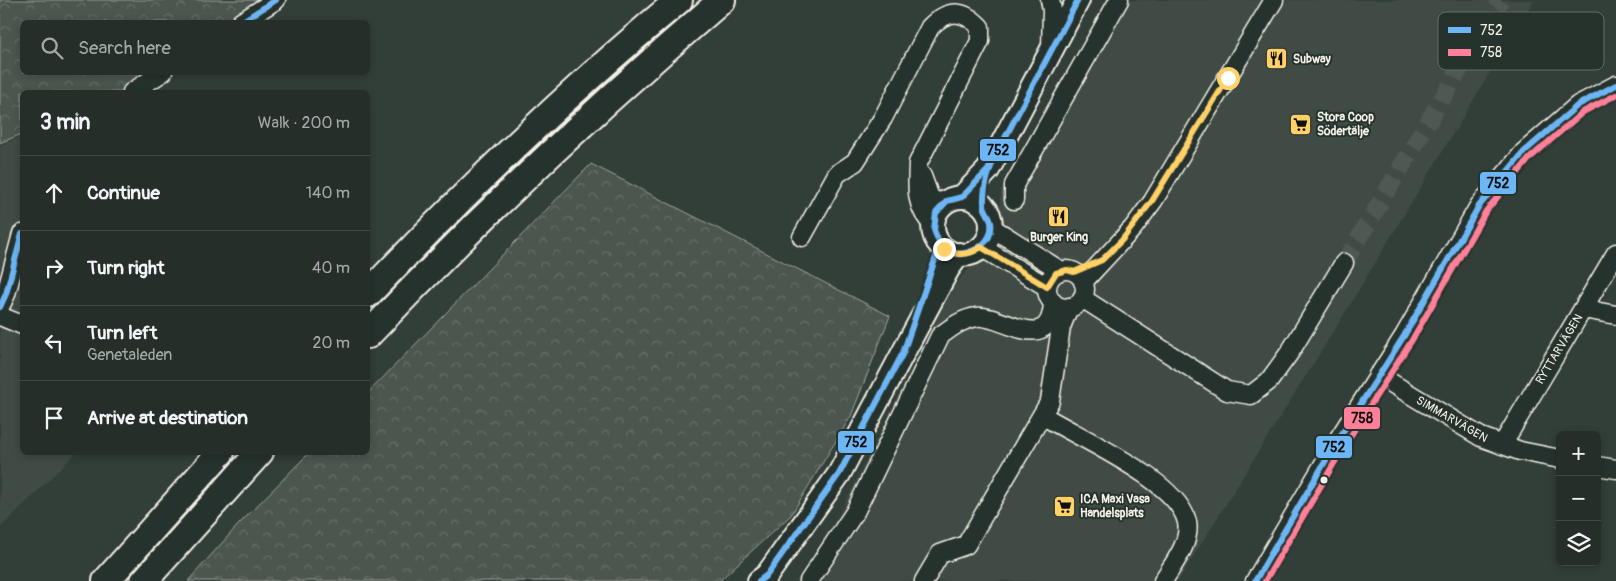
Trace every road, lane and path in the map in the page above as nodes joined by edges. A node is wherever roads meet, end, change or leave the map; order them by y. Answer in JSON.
{"nodes":[{"id":1,"x":276,"y":0,"type":"edge"},
{"id":2,"x":678,"y":0,"type":"edge"},
{"id":3,"x":722,"y":0,"type":"edge"},
{"id":4,"x":1050,"y":0,"type":"edge"},
{"id":5,"x":1078,"y":0,"type":"edge"},
{"id":6,"x":1119,"y":0,"type":"edge"},
{"id":7,"x":1274,"y":0,"type":"edge"},
{"id":8,"x":244,"y":20,"type":"edge"},
{"id":9,"x":1051,"y":50,"type":"junction"},
{"id":10,"x":158,"y":75,"type":"edge"},
{"id":11,"x":1616,"y":85,"type":"edge"},
{"id":12,"x":135,"y":90,"type":"edge"},
{"id":13,"x":918,"y":163,"type":"junction"},
{"id":14,"x":988,"y":170,"type":"junction"},
{"id":15,"x":1014,"y":200,"type":"dead end"},
{"id":16,"x":952,"y":201,"type":"junction"},
{"id":17,"x":985,"y":227,"type":"junction"},
{"id":18,"x":802,"y":237,"type":"dead end"},
{"id":19,"x":944,"y":241,"type":"junction"},
{"id":20,"x":20,"y":242,"type":"edge"},
{"id":21,"x":1616,"y":253,"type":"edge"},
{"id":22,"x":1344,"y":263,"type":"tunnel mouth"},
{"id":23,"x":1067,"y":288,"type":"junction"},
{"id":24,"x":370,"y":292,"type":"edge"},
{"id":25,"x":0,"y":307,"type":"edge"},
{"id":26,"x":1583,"y":309,"type":"junction"},
{"id":27,"x":1616,"y":315,"type":"edge"},
{"id":28,"x":0,"y":316,"type":"edge"},
{"id":29,"x":20,"y":324,"type":"edge"},
{"id":30,"x":370,"y":333,"type":"edge"},
{"id":31,"x":1378,"y":375,"type":"junction"},
{"id":32,"x":1042,"y":415,"type":"junction"},
{"id":33,"x":1502,"y":445,"type":"junction"},
{"id":34,"x":218,"y":455,"type":"edge"},
{"id":35,"x":257,"y":455,"type":"edge"},
{"id":36,"x":1556,"y":458,"type":"edge"},
{"id":37,"x":1601,"y":467,"type":"edge"},
{"id":38,"x":1616,"y":469,"type":"edge"},
{"id":39,"x":106,"y":581,"type":"edge"},
{"id":40,"x":144,"y":581,"type":"edge"},
{"id":41,"x":759,"y":581,"type":"edge"},
{"id":42,"x":809,"y":581,"type":"edge"},
{"id":43,"x":924,"y":581,"type":"edge"},
{"id":44,"x":1162,"y":581,"type":"edge"},
{"id":45,"x":1255,"y":581,"type":"edge"}],
"edges":[{"from":1,"to":8,"type":"street"},
{"from":2,"to":24,"type":"highway"},
{"from":3,"to":30,"type":"highway"},
{"from":4,"to":9,"type":"street"},
{"from":5,"to":9,"type":"main road"},
{"from":6,"to":15,"type":"street"},
{"from":7,"to":23,"type":"street"},
{"from":9,"to":14,"type":"main road"},
{"from":10,"to":12,"type":"street"},
{"from":11,"to":31,"type":"street"},
{"from":13,"to":16,"type":"street"},
{"from":13,"to":18,"type":"street"},
{"from":13,"to":19,"type":"street"},
{"from":14,"to":16,"type":"main road"},
{"from":14,"to":17,"type":"main road"},
{"from":16,"to":17,"type":"main road"},
{"from":16,"to":19,"type":"main road"},
{"from":17,"to":19,"type":"main road"},
{"from":17,"to":23,"type":"street"},
{"from":19,"to":41,"type":"main road"},
{"from":20,"to":25,"type":"street"},
{"from":21,"to":26,"type":"street","name":"RYTTARVÄGEN"},
{"from":22,"to":23,"type":"street"},
{"from":23,"to":32,"type":"street"},
{"from":23,"to":42,"type":"street"},
{"from":26,"to":27,"type":"street"},
{"from":26,"to":33,"type":"street","name":"RYTTARVÄGEN"},
{"from":28,"to":29,"type":"street"},
{"from":31,"to":33,"type":"street","name":"SIMMARVÄGEN"},
{"from":31,"to":45,"type":"street"},
{"from":32,"to":43,"type":"street"},
{"from":32,"to":44,"type":"street"},
{"from":33,"to":36,"type":"street","name":"SIMMARVÄGEN"},
{"from":34,"to":39,"type":"highway"},
{"from":35,"to":40,"type":"highway"},
{"from":37,"to":38,"type":"street"}]}
